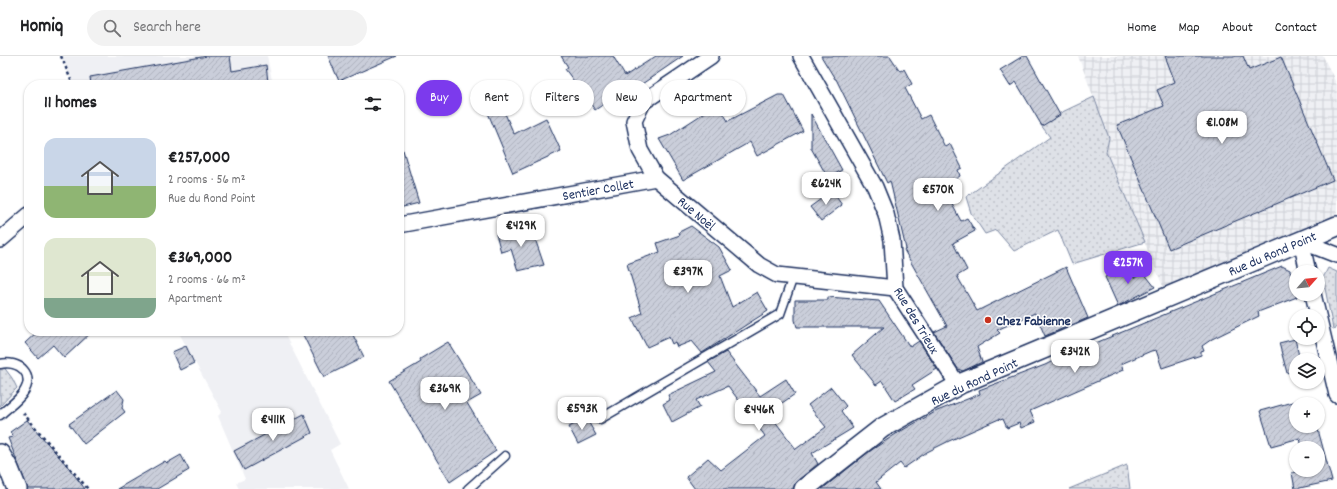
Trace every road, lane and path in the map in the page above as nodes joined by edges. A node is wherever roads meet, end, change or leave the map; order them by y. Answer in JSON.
{"nodes":[{"id":1,"x":61,"y":56,"type":"edge"},
{"id":2,"x":711,"y":56,"type":"edge"},
{"id":3,"x":801,"y":56,"type":"edge"},
{"id":4,"x":71,"y":80,"type":"edge"},
{"id":5,"x":656,"y":178,"type":"junction"},
{"id":6,"x":24,"y":219,"type":"edge"},
{"id":7,"x":404,"y":224,"type":"edge"},
{"id":8,"x":1337,"y":226,"type":"edge"},
{"id":9,"x":0,"y":240,"type":"edge"},
{"id":10,"x":1301,"y":241,"type":"junction"},
{"id":11,"x":1337,"y":255,"type":"edge"},
{"id":12,"x":1306,"y":265,"type":"edge"},
{"id":13,"x":793,"y":277,"type":"junction"},
{"id":14,"x":895,"y":288,"type":"junction"},
{"id":15,"x":1316,"y":301,"type":"edge"},
{"id":16,"x":1330,"y":337,"type":"edge"},
{"id":17,"x":0,"y":364,"type":"edge"},
{"id":18,"x":958,"y":385,"type":"junction"},
{"id":19,"x":1337,"y":395,"type":"edge"},
{"id":20,"x":14,"y":402,"type":"junction"},
{"id":21,"x":0,"y":415,"type":"edge"},
{"id":22,"x":600,"y":419,"type":"dead end"},
{"id":23,"x":0,"y":454,"type":"edge"},
{"id":24,"x":505,"y":456,"type":"dead end"},
{"id":25,"x":17,"y":489,"type":"edge"},
{"id":26,"x":88,"y":489,"type":"edge"},
{"id":27,"x":468,"y":489,"type":"edge"},
{"id":28,"x":804,"y":489,"type":"edge"}],
"edges":[{"from":1,"to":4,"type":"path"},
{"from":2,"to":5,"type":"street","name":"Rue Noël"},
{"from":3,"to":14,"type":"street","name":"Rue des Trieux"},
{"from":5,"to":7,"type":"street","name":"Sentier Collet"},
{"from":5,"to":13,"type":"street","name":"Rue Noël"},
{"from":6,"to":9,"type":"street"},
{"from":8,"to":10,"type":"street","name":"Rue du Rond Point"},
{"from":10,"to":11,"type":"street"},
{"from":10,"to":12,"type":"street"},
{"from":10,"to":18,"type":"street","name":"Rue du Rond Point"},
{"from":13,"to":14,"type":"street","name":"Rue Noël"},
{"from":13,"to":22,"type":"lane"},
{"from":14,"to":18,"type":"street","name":"Rue des Trieux"},
{"from":15,"to":16,"type":"street"},
{"from":16,"to":19,"type":"street"},
{"from":17,"to":20,"type":"lane"},
{"from":18,"to":28,"type":"street","name":"Rue du Rond Point"},
{"from":20,"to":21,"type":"lane"},
{"from":20,"to":26,"type":"path"},
{"from":23,"to":25,"type":"street"},
{"from":24,"to":27,"type":"lane"}]}
